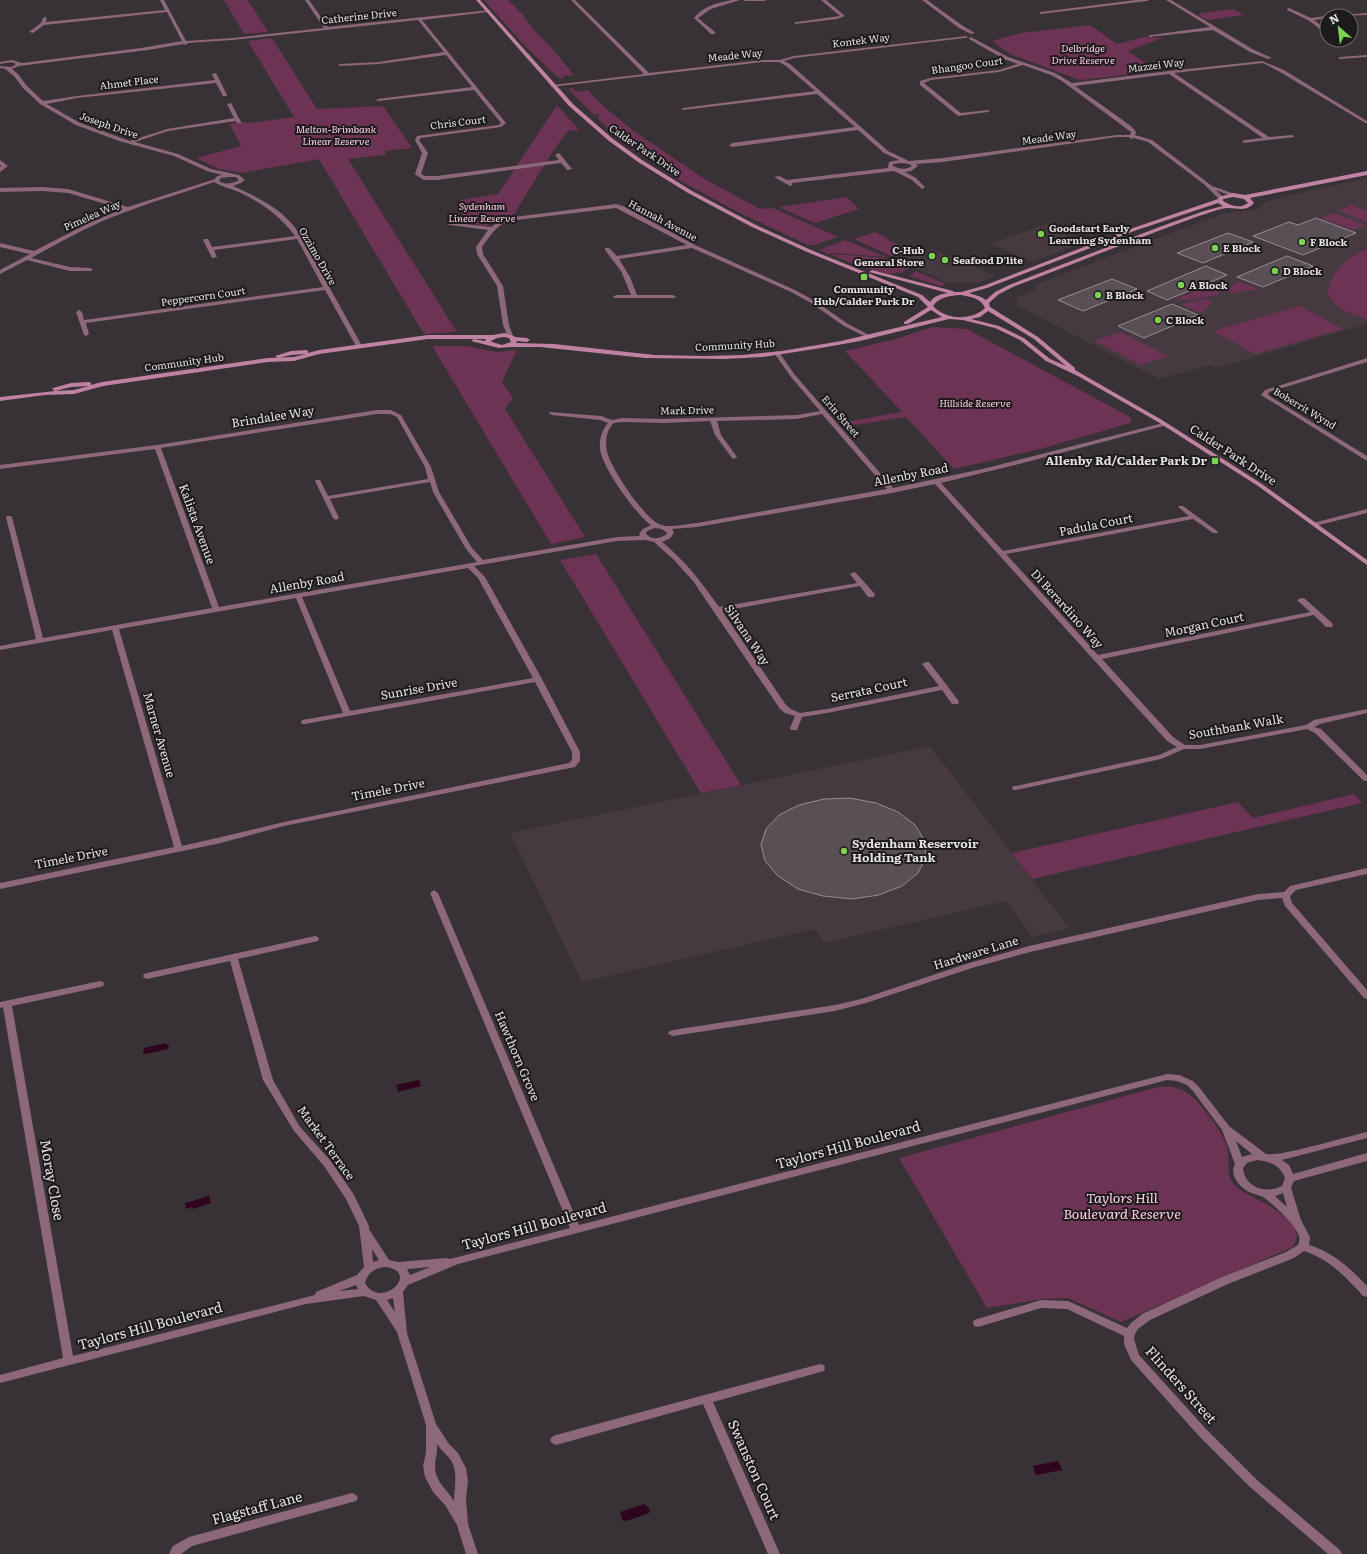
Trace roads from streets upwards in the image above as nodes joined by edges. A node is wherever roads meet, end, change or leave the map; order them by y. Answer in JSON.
{"nodes":[{"id":1,"x":162,"y":0,"type":"edge"},
{"id":2,"x":306,"y":0,"type":"edge"},
{"id":3,"x":478,"y":0,"type":"edge"},
{"id":4,"x":574,"y":0,"type":"edge"},
{"id":5,"x":738,"y":0,"type":"edge"},
{"id":6,"x":745,"y":0,"type":"edge"},
{"id":7,"x":764,"y":0,"type":"edge"},
{"id":8,"x":823,"y":0,"type":"edge"},
{"id":9,"x":924,"y":0,"type":"edge"},
{"id":10,"x":1147,"y":0,"type":"edge"},
{"id":11,"x":1168,"y":0,"type":"edge"},
{"id":12,"x":1289,"y":9,"type":"dead end"},
{"id":13,"x":168,"y":11,"type":"junction"},
{"id":14,"x":488,"y":11,"type":"junction"},
{"id":15,"x":1041,"y":13,"type":"dead end"},
{"id":16,"x":44,"y":18,"type":"dead end"},
{"id":17,"x":1319,"y":18,"type":"edge"},
{"id":18,"x":419,"y":19,"type":"junction"},
{"id":19,"x":1310,"y":19,"type":"junction"},
{"id":20,"x":797,"y":23,"type":"dead end"},
{"id":21,"x":43,"y":24,"type":"junction"},
{"id":22,"x":1319,"y":26,"type":"edge"},
{"id":23,"x":961,"y":27,"type":"junction"},
{"id":24,"x":1215,"y":28,"type":"junction"},
{"id":25,"x":327,"y":29,"type":"junction"},
{"id":26,"x":31,"y":32,"type":"dead end"},
{"id":27,"x":713,"y":33,"type":"dead end"},
{"id":28,"x":965,"y":35,"type":"junction"},
{"id":29,"x":972,"y":35,"type":"junction"},
{"id":30,"x":1151,"y":36,"type":"dead end"},
{"id":31,"x":185,"y":43,"type":"junction"},
{"id":32,"x":984,"y":45,"type":"junction"},
{"id":33,"x":1252,"y":51,"type":"junction"},
{"id":34,"x":447,"y":53,"type":"junction"},
{"id":35,"x":1367,"y":56,"type":"edge"},
{"id":36,"x":70,"y":57,"type":"junction"},
{"id":37,"x":1340,"y":58,"type":"dead end"},
{"id":38,"x":1272,"y":60,"type":"junction"},
{"id":39,"x":15,"y":61,"type":"junction"},
{"id":40,"x":780,"y":61,"type":"junction"},
{"id":41,"x":1262,"y":61,"type":"junction"},
{"id":42,"x":1022,"y":64,"type":"junction"},
{"id":43,"x":340,"y":65,"type":"dead end"},
{"id":44,"x":2,"y":66,"type":"edge"},
{"id":45,"x":18,"y":66,"type":"junction"},
{"id":46,"x":1282,"y":71,"type":"junction"},
{"id":47,"x":1169,"y":72,"type":"junction"},
{"id":48,"x":214,"y":74,"type":"dead end"},
{"id":49,"x":647,"y":74,"type":"junction"},
{"id":50,"x":16,"y":75,"type":"junction"},
{"id":51,"x":218,"y":81,"type":"junction"},
{"id":52,"x":1071,"y":85,"type":"junction"},
{"id":53,"x":553,"y":86,"type":"junction"},
{"id":54,"x":476,"y":88,"type":"junction"},
{"id":55,"x":819,"y":92,"type":"junction"},
{"id":56,"x":225,"y":95,"type":"dead end"},
{"id":57,"x":378,"y":100,"type":"dead end"},
{"id":58,"x":42,"y":103,"type":"junction"},
{"id":59,"x":229,"y":104,"type":"dead end"},
{"id":60,"x":683,"y":109,"type":"dead end"},
{"id":61,"x":988,"y":111,"type":"dead end"},
{"id":62,"x":1367,"y":124,"type":"edge"},
{"id":63,"x":860,"y":128,"type":"junction"},
{"id":64,"x":1292,"y":136,"type":"dead end"},
{"id":65,"x":1132,"y":137,"type":"junction"},
{"id":66,"x":1268,"y":139,"type":"junction"},
{"id":67,"x":131,"y":142,"type":"junction"},
{"id":68,"x":1245,"y":142,"type":"dead end"},
{"id":69,"x":732,"y":145,"type":"dead end"},
{"id":70,"x":886,"y":152,"type":"junction"},
{"id":71,"x":558,"y":155,"type":"dead end"},
{"id":72,"x":562,"y":161,"type":"junction"},
{"id":73,"x":0,"y":162,"type":"edge"},
{"id":74,"x":890,"y":164,"type":"junction"},
{"id":75,"x":911,"y":165,"type":"junction"},
{"id":76,"x":569,"y":169,"type":"dead end"},
{"id":77,"x":0,"y":170,"type":"edge"},
{"id":78,"x":209,"y":170,"type":"junction"},
{"id":79,"x":896,"y":170,"type":"junction"},
{"id":80,"x":862,"y":172,"type":"junction"},
{"id":81,"x":1367,"y":173,"type":"edge"},
{"id":82,"x":229,"y":175,"type":"junction"},
{"id":83,"x":777,"y":177,"type":"dead end"},
{"id":84,"x":914,"y":179,"type":"junction"},
{"id":85,"x":217,"y":181,"type":"junction"},
{"id":86,"x":787,"y":182,"type":"junction"},
{"id":87,"x":238,"y":183,"type":"junction"},
{"id":88,"x":1207,"y":184,"type":"junction"},
{"id":89,"x":226,"y":185,"type":"junction"},
{"id":90,"x":795,"y":187,"type":"dead end"},
{"id":91,"x":922,"y":187,"type":"dead end"},
{"id":92,"x":0,"y":190,"type":"edge"},
{"id":93,"x":1283,"y":190,"type":"junction"},
{"id":94,"x":243,"y":192,"type":"junction"},
{"id":95,"x":1233,"y":196,"type":"junction"},
{"id":96,"x":1245,"y":197,"type":"junction"},
{"id":97,"x":1220,"y":199,"type":"junction"},
{"id":98,"x":1251,"y":201,"type":"junction"},
{"id":99,"x":1229,"y":206,"type":"junction"},
{"id":100,"x":125,"y":210,"type":"junction"},
{"id":101,"x":450,"y":223,"type":"dead end"},
{"id":102,"x":491,"y":229,"type":"junction"},
{"id":103,"x":299,"y":237,"type":"junction"},
{"id":104,"x":206,"y":240,"type":"dead end"},
{"id":105,"x":1096,"y":243,"type":"junction"},
{"id":106,"x":0,"y":244,"type":"edge"},
{"id":107,"x":693,"y":246,"type":"junction"},
{"id":108,"x":1109,"y":248,"type":"junction"},
{"id":109,"x":210,"y":249,"type":"junction"},
{"id":110,"x":608,"y":249,"type":"dead end"},
{"id":111,"x":35,"y":253,"type":"junction"},
{"id":112,"x":26,"y":258,"type":"junction"},
{"id":113,"x":214,"y":258,"type":"dead end"},
{"id":114,"x":616,"y":258,"type":"junction"},
{"id":115,"x":840,"y":263,"type":"junction"},
{"id":116,"x":1034,"y":267,"type":"junction"},
{"id":117,"x":90,"y":270,"type":"dead end"},
{"id":118,"x":0,"y":272,"type":"edge"},
{"id":119,"x":1046,"y":272,"type":"junction"},
{"id":120,"x":326,"y":288,"type":"junction"},
{"id":121,"x":960,"y":294,"type":"junction"},
{"id":122,"x":634,"y":296,"type":"junction"},
{"id":123,"x":616,"y":297,"type":"dead end"},
{"id":124,"x":673,"y":297,"type":"dead end"},
{"id":125,"x":931,"y":306,"type":"junction"},
{"id":126,"x":987,"y":306,"type":"junction"},
{"id":127,"x":78,"y":312,"type":"dead end"},
{"id":128,"x":951,"y":317,"type":"junction"},
{"id":129,"x":82,"y":322,"type":"junction"},
{"id":130,"x":506,"y":325,"type":"junction"},
{"id":131,"x":893,"y":330,"type":"junction"},
{"id":132,"x":86,"y":334,"type":"dead end"},
{"id":133,"x":500,"y":335,"type":"junction"},
{"id":134,"x":492,"y":337,"type":"junction"},
{"id":135,"x":865,"y":337,"type":"junction"},
{"id":136,"x":511,"y":340,"type":"junction"},
{"id":137,"x":387,"y":342,"type":"junction"},
{"id":138,"x":489,"y":343,"type":"junction"},
{"id":139,"x":358,"y":346,"type":"junction"},
{"id":140,"x":777,"y":353,"type":"junction"},
{"id":141,"x":1367,"y":360,"type":"edge"},
{"id":142,"x":1080,"y":375,"type":"junction"},
{"id":143,"x":0,"y":400,"type":"edge"},
{"id":144,"x":824,"y":412,"type":"junction"},
{"id":145,"x":552,"y":413,"type":"dead end"},
{"id":146,"x":713,"y":420,"type":"junction"},
{"id":147,"x":612,"y":422,"type":"junction"},
{"id":148,"x":1162,"y":422,"type":"junction"},
{"id":149,"x":157,"y":446,"type":"junction"},
{"id":150,"x":734,"y":457,"type":"dead end"},
{"id":151,"x":1367,"y":458,"type":"edge"},
{"id":152,"x":0,"y":467,"type":"edge"},
{"id":153,"x":432,"y":480,"type":"junction"},
{"id":154,"x":318,"y":481,"type":"dead end"},
{"id":155,"x":937,"y":482,"type":"junction"},
{"id":156,"x":892,"y":491,"type":"junction"},
{"id":157,"x":326,"y":498,"type":"junction"},
{"id":158,"x":1181,"y":507,"type":"dead end"},
{"id":159,"x":1367,"y":513,"type":"edge"},
{"id":160,"x":644,"y":515,"type":"junction"},
{"id":161,"x":9,"y":517,"type":"dead end"},
{"id":162,"x":1195,"y":517,"type":"junction"},
{"id":163,"x":336,"y":518,"type":"dead end"},
{"id":164,"x":658,"y":526,"type":"junction"},
{"id":165,"x":1317,"y":526,"type":"junction"},
{"id":166,"x":645,"y":532,"type":"junction"},
{"id":167,"x":1215,"y":532,"type":"dead end"},
{"id":168,"x":668,"y":533,"type":"junction"},
{"id":169,"x":655,"y":540,"type":"junction"},
{"id":170,"x":672,"y":553,"type":"junction"},
{"id":171,"x":1002,"y":554,"type":"junction"},
{"id":172,"x":1367,"y":563,"type":"edge"},
{"id":173,"x":476,"y":564,"type":"junction"},
{"id":174,"x":854,"y":574,"type":"dead end"},
{"id":175,"x":861,"y":584,"type":"junction"},
{"id":176,"x":298,"y":595,"type":"junction"},
{"id":177,"x":871,"y":595,"type":"dead end"},
{"id":178,"x":1300,"y":600,"type":"dead end"},
{"id":179,"x":216,"y":609,"type":"junction"},
{"id":180,"x":717,"y":610,"type":"junction"},
{"id":181,"x":1315,"y":613,"type":"junction"},
{"id":182,"x":1329,"y":625,"type":"dead end"},
{"id":183,"x":115,"y":627,"type":"junction"},
{"id":184,"x":40,"y":640,"type":"junction"},
{"id":185,"x":0,"y":648,"type":"edge"},
{"id":186,"x":1096,"y":658,"type":"junction"},
{"id":187,"x":926,"y":664,"type":"dead end"},
{"id":188,"x":538,"y":679,"type":"junction"},
{"id":189,"x":943,"y":687,"type":"junction"},
{"id":190,"x":955,"y":702,"type":"dead end"},
{"id":191,"x":1367,"y":711,"type":"edge"},
{"id":192,"x":348,"y":715,"type":"junction"},
{"id":193,"x":799,"y":715,"type":"junction"},
{"id":194,"x":305,"y":722,"type":"dead end"},
{"id":195,"x":1308,"y":727,"type":"junction"},
{"id":196,"x":794,"y":728,"type":"dead end"},
{"id":197,"x":1183,"y":747,"type":"junction"},
{"id":198,"x":1367,"y":779,"type":"edge"},
{"id":199,"x":1016,"y":788,"type":"dead end"},
{"id":200,"x":179,"y":849,"type":"junction"},
{"id":201,"x":1367,"y":870,"type":"edge"},
{"id":202,"x":0,"y":886,"type":"edge"},
{"id":203,"x":434,"y":893,"type":"dead end"},
{"id":204,"x":1286,"y":895,"type":"junction"},
{"id":205,"x":315,"y":939,"type":"dead end"},
{"id":206,"x":233,"y":957,"type":"junction"},
{"id":207,"x":147,"y":976,"type":"dead end"},
{"id":208,"x":100,"y":984,"type":"dead end"},
{"id":209,"x":1367,"y":996,"type":"edge"},
{"id":210,"x":4,"y":1004,"type":"edge"},
{"id":211,"x":673,"y":1033,"type":"dead end"},
{"id":212,"x":1226,"y":1129,"type":"junction"},
{"id":213,"x":1367,"y":1135,"type":"edge"},
{"id":214,"x":1267,"y":1157,"type":"junction"},
{"id":215,"x":1367,"y":1157,"type":"edge"},
{"id":216,"x":1240,"y":1164,"type":"junction"},
{"id":217,"x":1288,"y":1183,"type":"junction"},
{"id":218,"x":1266,"y":1194,"type":"junction"},
{"id":219,"x":1296,"y":1220,"type":"junction"},
{"id":220,"x":576,"y":1229,"type":"junction"},
{"id":221,"x":365,"y":1230,"type":"junction"},
{"id":222,"x":1303,"y":1246,"type":"junction"},
{"id":223,"x":456,"y":1261,"type":"junction"},
{"id":224,"x":386,"y":1263,"type":"junction"},
{"id":225,"x":398,"y":1266,"type":"junction"},
{"id":226,"x":369,"y":1268,"type":"junction"},
{"id":227,"x":361,"y":1278,"type":"junction"},
{"id":228,"x":405,"y":1282,"type":"junction"},
{"id":229,"x":364,"y":1292,"type":"junction"},
{"id":230,"x":398,"y":1292,"type":"junction"},
{"id":231,"x":1367,"y":1293,"type":"edge"},
{"id":232,"x":379,"y":1297,"type":"junction"},
{"id":233,"x":306,"y":1300,"type":"junction"},
{"id":234,"x":978,"y":1323,"type":"dead end"},
{"id":235,"x":402,"y":1333,"type":"junction"},
{"id":236,"x":1128,"y":1334,"type":"junction"},
{"id":237,"x":69,"y":1362,"type":"junction"},
{"id":238,"x":820,"y":1368,"type":"dead end"},
{"id":239,"x":0,"y":1379,"type":"edge"},
{"id":240,"x":706,"y":1399,"type":"junction"},
{"id":241,"x":431,"y":1425,"type":"junction"},
{"id":242,"x":556,"y":1440,"type":"dead end"},
{"id":243,"x":352,"y":1498,"type":"dead end"},
{"id":244,"x":462,"y":1524,"type":"junction"},
{"id":245,"x":175,"y":1554,"type":"edge"},
{"id":246,"x":472,"y":1554,"type":"edge"},
{"id":247,"x":774,"y":1554,"type":"edge"},
{"id":248,"x":1336,"y":1554,"type":"edge"}],
"edges":[{"from":1,"to":13,"type":"street"},
{"from":2,"to":25,"type":"street"},
{"from":3,"to":14,"type":"street","name":"Calder Park Drive"},
{"from":4,"to":49,"type":"street"},
{"from":5,"to":27,"type":"street"},
{"from":6,"to":7,"type":"street"},
{"from":8,"to":20,"type":"street"},
{"from":9,"to":23,"type":"street"},
{"from":10,"to":15,"type":"street"},
{"from":11,"to":24,"type":"street"},
{"from":12,"to":19,"type":"street"},
{"from":13,"to":21,"type":"street"},
{"from":13,"to":31,"type":"street"},
{"from":14,"to":18,"type":"street","name":"Catherine Drive"},
{"from":14,"to":53,"type":"street","name":"Calder Park Drive"},
{"from":16,"to":21,"type":"street"},
{"from":17,"to":19,"type":"street"},
{"from":18,"to":25,"type":"street","name":"Catherine Drive"},
{"from":18,"to":34,"type":"street","name":"Chris Court"},
{"from":19,"to":22,"type":"street"},
{"from":21,"to":26,"type":"street"},
{"from":23,"to":28,"type":"street"},
{"from":23,"to":29,"type":"street"},
{"from":24,"to":30,"type":"street"},
{"from":24,"to":33,"type":"street"},
{"from":25,"to":31,"type":"street","name":"Catherine Drive"},
{"from":28,"to":29,"type":"street","name":"Kontek Way"},
{"from":28,"to":40,"type":"street","name":"Kontek Way"},
{"from":29,"to":32,"type":"street"},
{"from":29,"to":32,"type":"street"},
{"from":31,"to":36,"type":"street","name":"Catherine Drive"},
{"from":32,"to":42,"type":"street"},
{"from":33,"to":38,"type":"street"},
{"from":33,"to":41,"type":"street"},
{"from":34,"to":43,"type":"street"},
{"from":34,"to":54,"type":"street","name":"Chris Court"},
{"from":35,"to":37,"type":"street"},
{"from":36,"to":39,"type":"street","name":"Catherine Drive"},
{"from":36,"to":45,"type":"street","name":"Catherine Drive"},
{"from":38,"to":41,"type":"street","name":"Mazzei Way"},
{"from":38,"to":46,"type":"street"},
{"from":39,"to":44,"type":"street","name":"Catherine Drive"},
{"from":39,"to":45,"type":"street"},
{"from":40,"to":49,"type":"street","name":"Meade Way"},
{"from":40,"to":55,"type":"street","name":"Meade Way"},
{"from":41,"to":46,"type":"street"},
{"from":41,"to":47,"type":"street","name":"Mazzei Way"},
{"from":42,"to":52,"type":"street"},
{"from":42,"to":61,"type":"street","name":"Bhangoo Court"},
{"from":44,"to":45,"type":"street","name":"Catherine Drive"},
{"from":44,"to":50,"type":"street","name":"Joseph Drive"},
{"from":45,"to":50,"type":"street"},
{"from":46,"to":62,"type":"street"},
{"from":47,"to":52,"type":"street","name":"Mazzei Way"},
{"from":47,"to":66,"type":"street"},
{"from":48,"to":51,"type":"street"},
{"from":49,"to":53,"type":"street","name":"Meade Way"},
{"from":50,"to":58,"type":"street","name":"Joseph Drive"},
{"from":51,"to":56,"type":"street"},
{"from":51,"to":58,"type":"street","name":"Ahmet Place"},
{"from":52,"to":65,"type":"street"},
{"from":53,"to":115,"type":"street","name":"Calder Park Drive"},
{"from":54,"to":57,"type":"street"},
{"from":54,"to":72,"type":"street","name":"Chris Court"},
{"from":55,"to":60,"type":"street"},
{"from":55,"to":63,"type":"street","name":"Meade Way"},
{"from":58,"to":67,"type":"street","name":"Joseph Drive"},
{"from":59,"to":67,"type":"street"},
{"from":63,"to":69,"type":"street"},
{"from":63,"to":70,"type":"street","name":"Meade Way"},
{"from":64,"to":66,"type":"street"},
{"from":65,"to":75,"type":"street","name":"Meade Way"},
{"from":65,"to":88,"type":"street","name":"Meade Way"},
{"from":66,"to":68,"type":"street"},
{"from":67,"to":78,"type":"street","name":"Joseph Drive"},
{"from":70,"to":74,"type":"street","name":"Meade Way"},
{"from":70,"to":75,"type":"street","name":"Meade Way"},
{"from":71,"to":72,"type":"street"},
{"from":72,"to":76,"type":"street"},
{"from":73,"to":77,"type":"street"},
{"from":74,"to":75,"type":"street"},
{"from":74,"to":79,"type":"street"},
{"from":74,"to":80,"type":"street"},
{"from":75,"to":79,"type":"street"},
{"from":75,"to":84,"type":"street"},
{"from":78,"to":82,"type":"street","name":"Joseph Drive"},
{"from":78,"to":85,"type":"street","name":"Joseph Drive"},
{"from":79,"to":80,"type":"street"},
{"from":79,"to":84,"type":"street"},
{"from":80,"to":86,"type":"street"},
{"from":81,"to":93,"type":"street"},
{"from":82,"to":85,"type":"street"},
{"from":82,"to":87,"type":"street","name":"Ozzimo Drive"},
{"from":83,"to":86,"type":"street"},
{"from":84,"to":91,"type":"street"},
{"from":85,"to":89,"type":"street"},
{"from":85,"to":100,"type":"street","name":"Pimelea Way"},
{"from":86,"to":90,"type":"street"},
{"from":87,"to":89,"type":"street"},
{"from":87,"to":94,"type":"street","name":"Ozzimo Drive"},
{"from":88,"to":95,"type":"street"},
{"from":88,"to":97,"type":"street"},
{"from":89,"to":94,"type":"street","name":"Ozzimo Drive"},
{"from":92,"to":100,"type":"street"},
{"from":93,"to":96,"type":"street"},
{"from":93,"to":98,"type":"street"},
{"from":94,"to":103,"type":"street","name":"Ozzimo Drive"},
{"from":95,"to":96,"type":"street"},
{"from":95,"to":97,"type":"street"},
{"from":96,"to":98,"type":"street"},
{"from":97,"to":99,"type":"street"},
{"from":97,"to":105,"type":"street"},
{"from":98,"to":99,"type":"street"},
{"from":99,"to":108,"type":"street"},
{"from":100,"to":111,"type":"street","name":"Pimelea Way"},
{"from":101,"to":102,"type":"street"},
{"from":102,"to":107,"type":"street","name":"Hannah Avenue"},
{"from":102,"to":130,"type":"street","name":"Hannah Avenue"},
{"from":103,"to":109,"type":"street"},
{"from":103,"to":120,"type":"street","name":"Ozzimo Drive"},
{"from":104,"to":109,"type":"street"},
{"from":105,"to":108,"type":"street"},
{"from":105,"to":116,"type":"street"},
{"from":106,"to":111,"type":"street"},
{"from":107,"to":114,"type":"street"},
{"from":107,"to":135,"type":"street","name":"Hannah Avenue"},
{"from":108,"to":119,"type":"street"},
{"from":109,"to":113,"type":"street"},
{"from":110,"to":114,"type":"street"},
{"from":111,"to":112,"type":"street","name":"Pimelea Way"},
{"from":112,"to":117,"type":"street"},
{"from":112,"to":118,"type":"street","name":"Pimelea Way"},
{"from":114,"to":122,"type":"street"},
{"from":115,"to":121,"type":"street","name":"Calder Park Drive"},
{"from":115,"to":125,"type":"street","name":"Calder Park Drive"},
{"from":116,"to":119,"type":"street"},
{"from":116,"to":121,"type":"street"},
{"from":119,"to":126,"type":"street"},
{"from":120,"to":129,"type":"street","name":"Peppercorn Court"},
{"from":120,"to":139,"type":"street","name":"Ozzimo Drive"},
{"from":121,"to":125,"type":"street","name":"Community Hub"},
{"from":121,"to":126,"type":"street","name":"Calder Park Drive"},
{"from":122,"to":123,"type":"street"},
{"from":122,"to":124,"type":"street"},
{"from":125,"to":128,"type":"street","name":"Calder Park Drive"},
{"from":125,"to":131,"type":"street","name":"Community Hub"},
{"from":126,"to":128,"type":"street"},
{"from":126,"to":142,"type":"street","name":"Calder Park Drive"},
{"from":127,"to":129,"type":"street"},
{"from":128,"to":131,"type":"street","name":"Community Hub"},
{"from":128,"to":142,"type":"street","name":"Calder Park Drive"},
{"from":129,"to":132,"type":"street"},
{"from":130,"to":133,"type":"street"},
{"from":130,"to":136,"type":"street","name":"Hannah Avenue"},
{"from":131,"to":135,"type":"street","name":"Community Hub"},
{"from":133,"to":134,"type":"street","name":"Community Hub"},
{"from":133,"to":136,"type":"street","name":"Community Hub"},
{"from":134,"to":137,"type":"street","name":"Community Hub"},
{"from":134,"to":138,"type":"street"},
{"from":135,"to":140,"type":"street","name":"Community Hub"},
{"from":136,"to":138,"type":"street","name":"Community Hub"},
{"from":136,"to":140,"type":"street","name":"Community Hub"},
{"from":137,"to":138,"type":"street","name":"Community Hub"},
{"from":137,"to":139,"type":"street","name":"Community Hub"},
{"from":139,"to":143,"type":"street","name":"Community Hub"},
{"from":140,"to":144,"type":"street","name":"Erin Street"},
{"from":141,"to":151,"type":"street","name":"Boberrit Wynd"},
{"from":142,"to":148,"type":"street","name":"Calder Park Drive"},
{"from":144,"to":146,"type":"street","name":"Mark Drive"},
{"from":144,"to":156,"type":"street","name":"Erin Street"},
{"from":145,"to":147,"type":"street","name":"Mark Drive"},
{"from":146,"to":147,"type":"street","name":"Mark Drive"},
{"from":146,"to":150,"type":"street"},
{"from":147,"to":160,"type":"street"},
{"from":148,"to":155,"type":"street","name":"Allenby Road"},
{"from":148,"to":165,"type":"street","name":"Calder Park Drive"},
{"from":149,"to":152,"type":"street","name":"Brindalee Way"},
{"from":149,"to":153,"type":"street","name":"Brindalee Way"},
{"from":149,"to":179,"type":"street","name":"Kalista Avenue"},
{"from":153,"to":157,"type":"street"},
{"from":153,"to":173,"type":"street","name":"Brindalee Way"},
{"from":154,"to":157,"type":"street"},
{"from":155,"to":156,"type":"street","name":"Allenby Road"},
{"from":155,"to":171,"type":"street","name":"Di Berardino Way"},
{"from":156,"to":168,"type":"street","name":"Allenby Road"},
{"from":157,"to":163,"type":"street"},
{"from":158,"to":162,"type":"street"},
{"from":159,"to":165,"type":"street"},
{"from":160,"to":164,"type":"street"},
{"from":160,"to":166,"type":"street"},
{"from":161,"to":184,"type":"street"},
{"from":162,"to":167,"type":"street"},
{"from":162,"to":171,"type":"street","name":"Padula Court"},
{"from":164,"to":166,"type":"street"},
{"from":164,"to":168,"type":"street"},
{"from":165,"to":172,"type":"street","name":"Calder Park Drive"},
{"from":166,"to":169,"type":"street"},
{"from":166,"to":173,"type":"street","name":"Allenby Road"},
{"from":168,"to":169,"type":"street","name":"Allenby Road"},
{"from":168,"to":170,"type":"street","name":"Silvana Way"},
{"from":169,"to":170,"type":"street","name":"Silvana Way"},
{"from":170,"to":180,"type":"street","name":"Silvana Way"},
{"from":171,"to":186,"type":"street","name":"Di Berardino Way"},
{"from":173,"to":176,"type":"street","name":"Allenby Road"},
{"from":173,"to":188,"type":"street","name":"Timele Drive"},
{"from":174,"to":175,"type":"street"},
{"from":175,"to":177,"type":"street"},
{"from":175,"to":180,"type":"street"},
{"from":176,"to":179,"type":"street","name":"Allenby Road"},
{"from":176,"to":192,"type":"street"},
{"from":178,"to":181,"type":"street"},
{"from":179,"to":183,"type":"street","name":"Allenby Road"},
{"from":180,"to":193,"type":"street","name":"Silvana Way"},
{"from":181,"to":182,"type":"street"},
{"from":181,"to":186,"type":"street","name":"Morgan Court"},
{"from":183,"to":184,"type":"street","name":"Allenby Road"},
{"from":183,"to":200,"type":"street","name":"Marner Avenue"},
{"from":184,"to":185,"type":"street","name":"Allenby Road"},
{"from":186,"to":197,"type":"street","name":"Di Berardino Way"},
{"from":187,"to":189,"type":"street"},
{"from":188,"to":192,"type":"street","name":"Sunrise Drive"},
{"from":188,"to":200,"type":"street","name":"Timele Drive"},
{"from":189,"to":190,"type":"street"},
{"from":189,"to":193,"type":"street","name":"Serrata Court"},
{"from":191,"to":195,"type":"street","name":"Southbank Walk"},
{"from":192,"to":194,"type":"street","name":"Sunrise Drive"},
{"from":193,"to":196,"type":"street"},
{"from":195,"to":197,"type":"street","name":"Southbank Walk"},
{"from":195,"to":198,"type":"street"},
{"from":197,"to":199,"type":"street","name":"Southbank Walk"},
{"from":200,"to":202,"type":"street","name":"Timele Drive"},
{"from":201,"to":204,"type":"street"},
{"from":203,"to":220,"type":"street","name":"Hawthorn Grove"},
{"from":204,"to":209,"type":"street"},
{"from":204,"to":211,"type":"street","name":"Hardware Lane"},
{"from":205,"to":206,"type":"street"},
{"from":206,"to":207,"type":"street"},
{"from":206,"to":221,"type":"street","name":"Market Terrace"},
{"from":208,"to":210,"type":"street","name":"Moray Close"},
{"from":210,"to":237,"type":"street","name":"Moray Close"},
{"from":212,"to":214,"type":"street","name":"Taylors Hill Boulevard"},
{"from":212,"to":216,"type":"street","name":"Taylors Hill Boulevard"},
{"from":212,"to":220,"type":"street","name":"Taylors Hill Boulevard"},
{"from":213,"to":214,"type":"street"},
{"from":214,"to":216,"type":"street"},
{"from":214,"to":217,"type":"street"},
{"from":215,"to":217,"type":"street"},
{"from":216,"to":218,"type":"street"},
{"from":217,"to":218,"type":"street"},
{"from":217,"to":219,"type":"street"},
{"from":218,"to":219,"type":"street"},
{"from":219,"to":222,"type":"street"},
{"from":220,"to":223,"type":"street","name":"Taylors Hill Boulevard"},
{"from":221,"to":224,"type":"street","name":"Market Terrace"},
{"from":221,"to":226,"type":"street","name":"Market Terrace"},
{"from":222,"to":231,"type":"street"},
{"from":222,"to":236,"type":"street"},
{"from":223,"to":225,"type":"street","name":"Taylors Hill Boulevard"},
{"from":223,"to":228,"type":"street","name":"Taylors Hill Boulevard"},
{"from":224,"to":225,"type":"street"},
{"from":224,"to":226,"type":"street"},
{"from":225,"to":228,"type":"street"},
{"from":226,"to":227,"type":"street"},
{"from":227,"to":229,"type":"street"},
{"from":227,"to":233,"type":"street","name":"Taylors Hill Boulevard"},
{"from":228,"to":230,"type":"street"},
{"from":229,"to":232,"type":"street"},
{"from":229,"to":233,"type":"street","name":"Taylors Hill Boulevard"},
{"from":230,"to":232,"type":"street"},
{"from":230,"to":235,"type":"street"},
{"from":232,"to":235,"type":"street"},
{"from":233,"to":237,"type":"street","name":"Taylors Hill Boulevard"},
{"from":234,"to":236,"type":"street"},
{"from":235,"to":241,"type":"street"},
{"from":236,"to":248,"type":"street","name":"Flinders Street"},
{"from":237,"to":239,"type":"street","name":"Taylors Hill Boulevard"},
{"from":238,"to":240,"type":"street"},
{"from":240,"to":242,"type":"street"},
{"from":240,"to":247,"type":"street","name":"Swanston Court"},
{"from":241,"to":244,"type":"street"},
{"from":241,"to":244,"type":"street"},
{"from":243,"to":245,"type":"street","name":"Flagstaff Lane"},
{"from":244,"to":246,"type":"street"}]}
